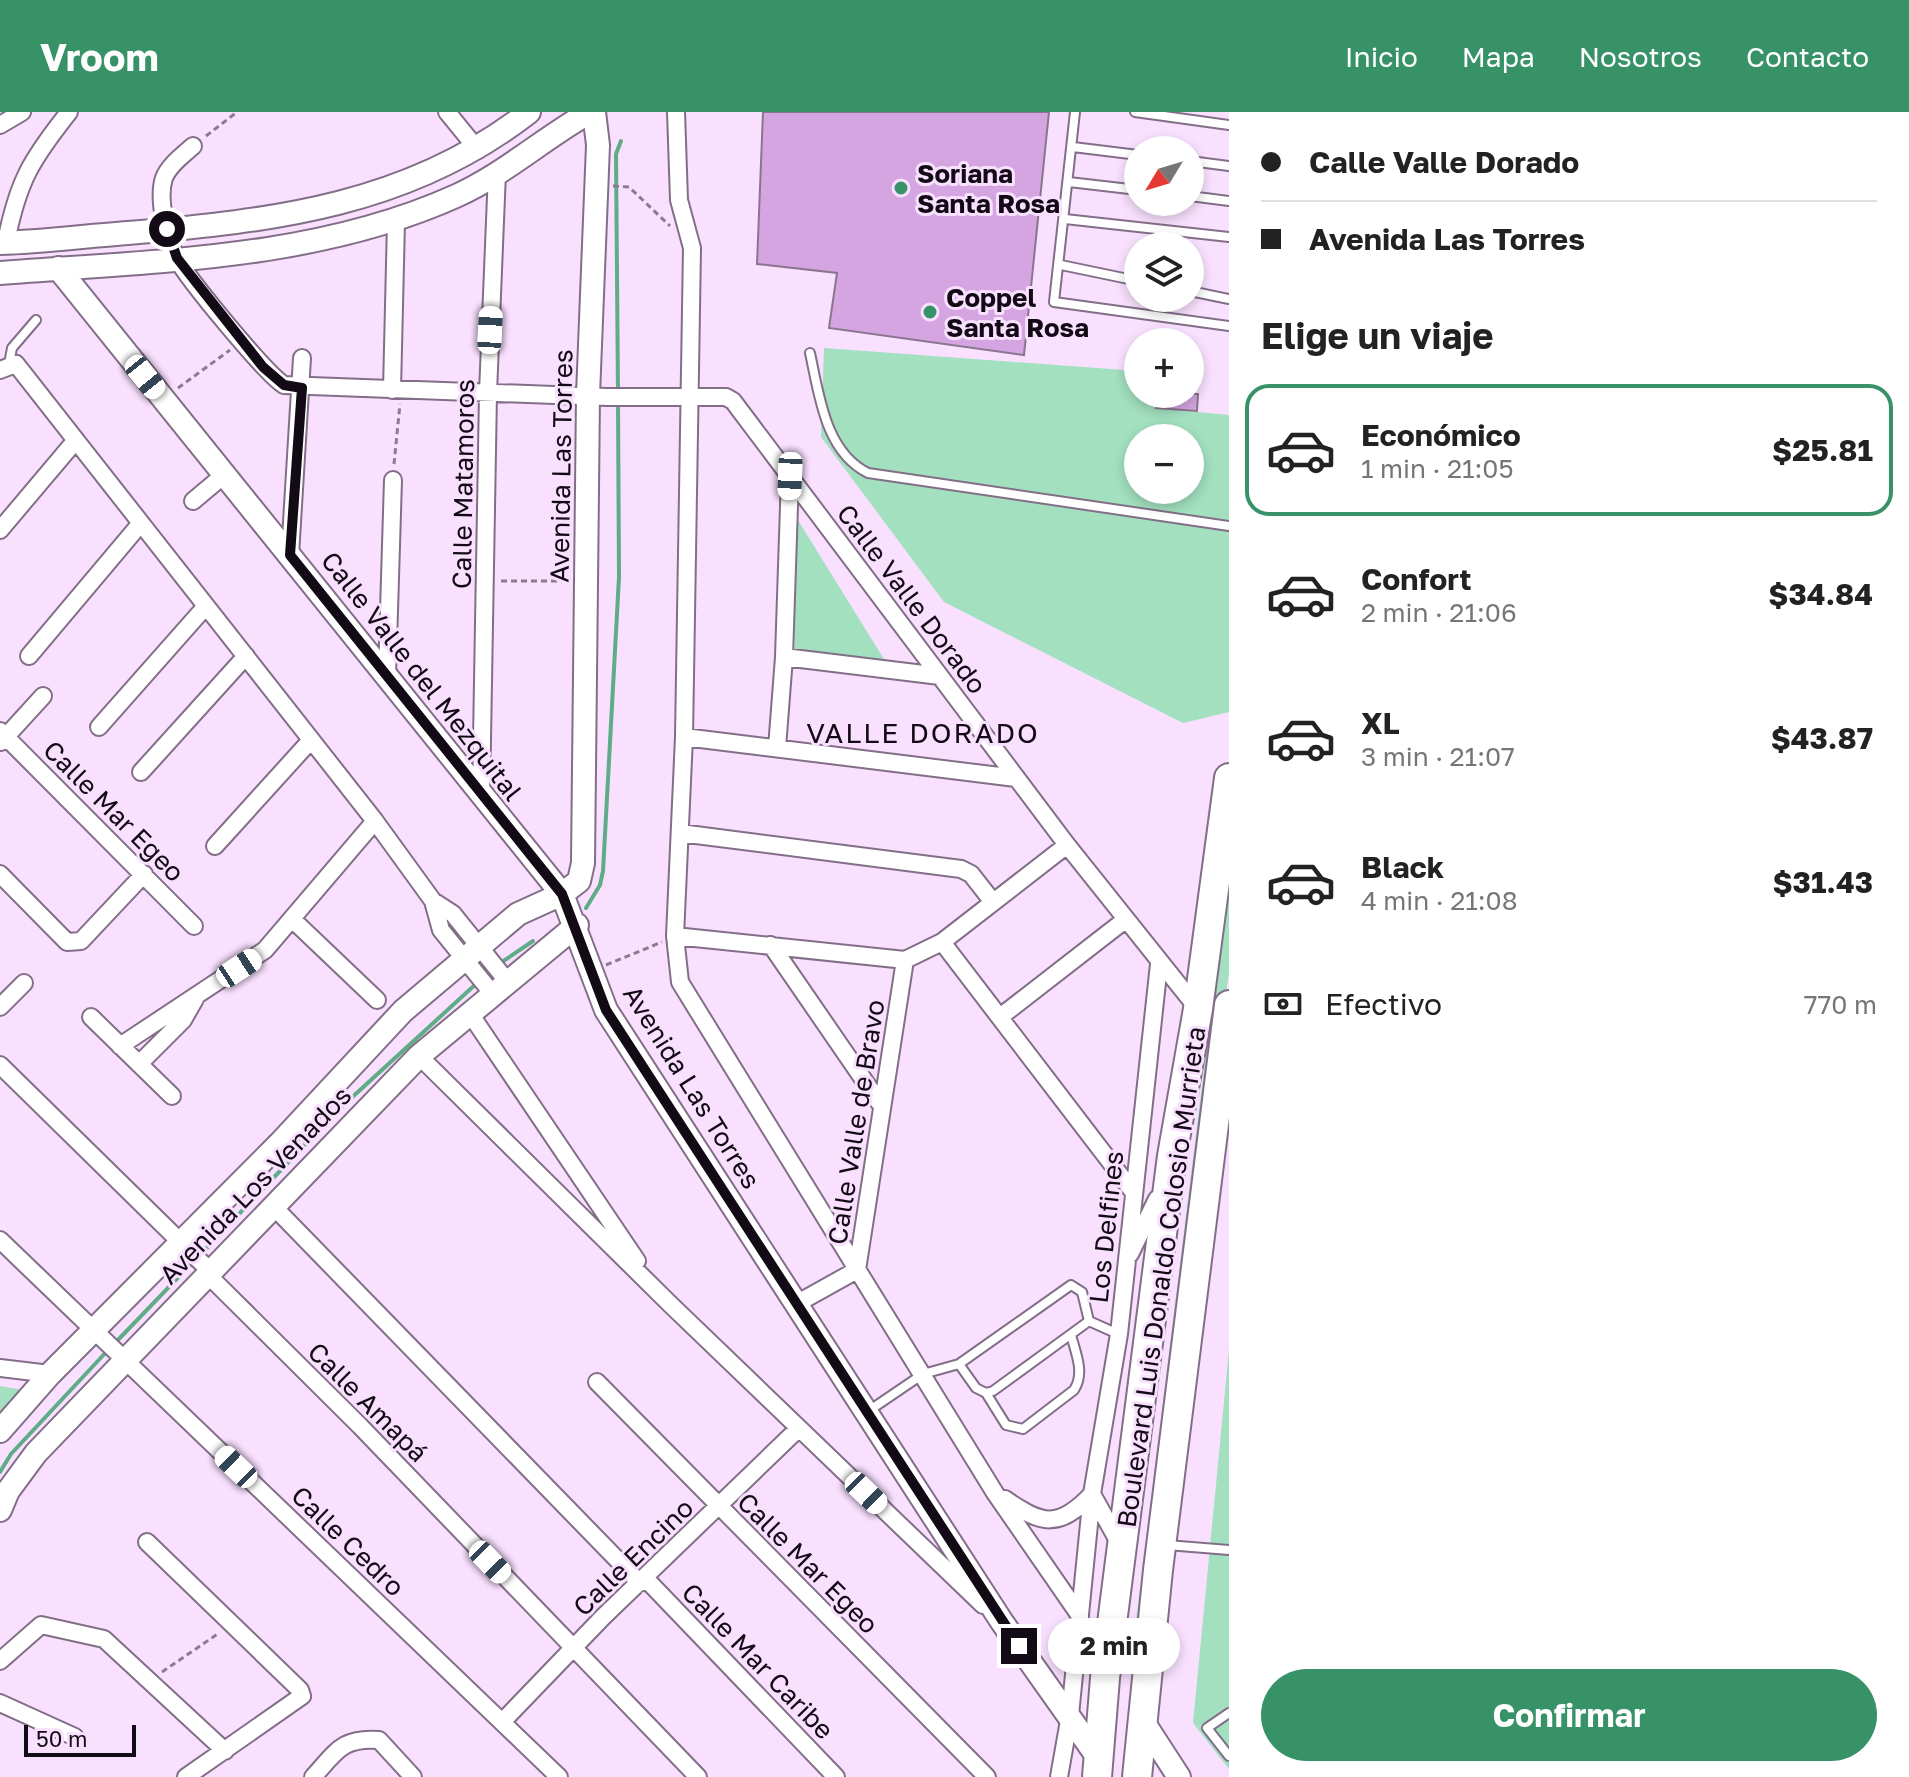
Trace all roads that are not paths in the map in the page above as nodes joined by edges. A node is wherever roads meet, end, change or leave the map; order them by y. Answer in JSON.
{"nodes":[{"id":1,"x":22,"y":112,"type":"edge"},
{"id":2,"x":69,"y":112,"type":"edge"},
{"id":3,"x":447,"y":112,"type":"edge"},
{"id":4,"x":529,"y":112,"type":"edge"},
{"id":5,"x":592,"y":112,"type":"edge"},
{"id":6,"x":676,"y":112,"type":"edge"},
{"id":7,"x":1075,"y":112,"type":"edge"},
{"id":8,"x":1135,"y":112,"type":"edge"},
{"id":9,"x":0,"y":125,"type":"edge"},
{"id":10,"x":1229,"y":125,"type":"edge"},
{"id":11,"x":193,"y":146,"type":"road end"},
{"id":12,"x":1073,"y":147,"type":"junction"},
{"id":13,"x":478,"y":150,"type":"junction"},
{"id":14,"x":1124,"y":153,"type":"edge"},
{"id":15,"x":1204,"y":163,"type":"edge"},
{"id":16,"x":1229,"y":166,"type":"edge"},
{"id":17,"x":497,"y":172,"type":"junction"},
{"id":18,"x":1069,"y":182,"type":"junction"},
{"id":19,"x":1124,"y":188,"type":"edge"},
{"id":20,"x":1204,"y":198,"type":"edge"},
{"id":21,"x":1229,"y":201,"type":"edge"},
{"id":22,"x":1065,"y":219,"type":"junction"},
{"id":23,"x":396,"y":222,"type":"junction"},
{"id":24,"x":167,"y":229,"type":"junction"},
{"id":25,"x":1229,"y":237,"type":"edge"},
{"id":26,"x":3,"y":242,"type":"edge"},
{"id":27,"x":177,"y":258,"type":"junction"},
{"id":28,"x":1061,"y":265,"type":"junction"},
{"id":29,"x":58,"y":268,"type":"junction"},
{"id":30,"x":0,"y":273,"type":"edge"},
{"id":31,"x":1124,"y":278,"type":"edge"},
{"id":32,"x":1204,"y":294,"type":"edge"},
{"id":33,"x":1229,"y":299,"type":"edge"},
{"id":34,"x":36,"y":320,"type":"dead end"},
{"id":35,"x":1229,"y":326,"type":"edge"},
{"id":36,"x":810,"y":353,"type":"dead end"},
{"id":37,"x":302,"y":358,"type":"dead end"},
{"id":38,"x":4,"y":367,"type":"edge"},
{"id":39,"x":302,"y":388,"type":"junction"},
{"id":40,"x":397,"y":390,"type":"junction"},
{"id":41,"x":488,"y":393,"type":"junction"},
{"id":42,"x":597,"y":396,"type":"junction"},
{"id":43,"x":688,"y":397,"type":"junction"},
{"id":44,"x":76,"y":440,"type":"junction"},
{"id":45,"x":224,"y":475,"type":"junction"},
{"id":46,"x":790,"y":476,"type":"junction"},
{"id":47,"x":393,"y":480,"type":"road end"},
{"id":48,"x":193,"y":501,"type":"dead end"},
{"id":49,"x":141,"y":523,"type":"junction"},
{"id":50,"x":1229,"y":526,"type":"edge"},
{"id":51,"x":0,"y":530,"type":"edge"},
{"id":52,"x":290,"y":555,"type":"junction"},
{"id":53,"x":206,"y":606,"type":"junction"},
{"id":54,"x":29,"y":656,"type":"dead end"},
{"id":55,"x":246,"y":656,"type":"junction"},
{"id":56,"x":784,"y":657,"type":"junction"},
{"id":57,"x":387,"y":676,"type":"junction"},
{"id":58,"x":940,"y":676,"type":"junction"},
{"id":59,"x":43,"y":696,"type":"dead end"},
{"id":60,"x":99,"y":727,"type":"dead end"},
{"id":61,"x":2,"y":737,"type":"edge"},
{"id":62,"x":684,"y":737,"type":"junction"},
{"id":63,"x":311,"y":740,"type":"junction"},
{"id":64,"x":777,"y":748,"type":"junction"},
{"id":65,"x":141,"y":772,"type":"dead end"},
{"id":66,"x":1016,"y":778,"type":"junction"},
{"id":67,"x":1229,"y":778,"type":"edge"},
{"id":68,"x":481,"y":797,"type":"junction"},
{"id":69,"x":375,"y":821,"type":"junction"},
{"id":70,"x":680,"y":833,"type":"junction"},
{"id":71,"x":1067,"y":845,"type":"junction"},
{"id":72,"x":215,"y":846,"type":"dead end"},
{"id":73,"x":0,"y":874,"type":"edge"},
{"id":74,"x":144,"y":874,"type":"junction"},
{"id":75,"x":562,"y":894,"type":"junction"},
{"id":76,"x":993,"y":902,"type":"junction"},
{"id":77,"x":292,"y":919,"type":"junction"},
{"id":78,"x":1125,"y":920,"type":"junction"},
{"id":79,"x":577,"y":925,"type":"junction"},
{"id":80,"x":194,"y":926,"type":"dead end"},
{"id":81,"x":675,"y":936,"type":"junction"},
{"id":82,"x":942,"y":942,"type":"junction"},
{"id":83,"x":771,"y":945,"type":"junction"},
{"id":84,"x":476,"y":957,"type":"junction"},
{"id":85,"x":905,"y":960,"type":"junction"},
{"id":86,"x":1159,"y":964,"type":"junction"},
{"id":87,"x":496,"y":982,"type":"junction"},
{"id":88,"x":24,"y":983,"type":"dead end"},
{"id":89,"x":197,"y":996,"type":"junction"},
{"id":90,"x":377,"y":1000,"type":"dead end"},
{"id":91,"x":1229,"y":1005,"type":"edge"},
{"id":92,"x":0,"y":1007,"type":"edge"},
{"id":93,"x":1198,"y":1009,"type":"junction"},
{"id":94,"x":469,"y":1012,"type":"junction"},
{"id":95,"x":91,"y":1017,"type":"dead end"},
{"id":96,"x":1000,"y":1017,"type":"junction"},
{"id":97,"x":120,"y":1046,"type":"junction"},
{"id":98,"x":419,"y":1056,"type":"junction"},
{"id":99,"x":139,"y":1064,"type":"junction"},
{"id":100,"x":0,"y":1065,"type":"edge"},
{"id":101,"x":172,"y":1096,"type":"dead end"},
{"id":102,"x":881,"y":1105,"type":"junction"},
{"id":103,"x":1172,"y":1156,"type":"junction"},
{"id":104,"x":1134,"y":1193,"type":"junction"},
{"id":105,"x":273,"y":1206,"type":"junction"},
{"id":106,"x":0,"y":1240,"type":"edge"},
{"id":107,"x":194,"y":1257,"type":"junction"},
{"id":108,"x":1127,"y":1259,"type":"junction"},
{"id":109,"x":857,"y":1270,"type":"junction"},
{"id":110,"x":658,"y":1292,"type":"junction"},
{"id":111,"x":796,"y":1304,"type":"junction"},
{"id":112,"x":1089,"y":1321,"type":"junction"},
{"id":113,"x":1119,"y":1334,"type":"junction"},
{"id":114,"x":1071,"y":1335,"type":"junction"},
{"id":115,"x":109,"y":1346,"type":"junction"},
{"id":116,"x":959,"y":1364,"type":"junction"},
{"id":117,"x":0,"y":1368,"type":"edge"},
{"id":118,"x":50,"y":1374,"type":"junction"},
{"id":119,"x":923,"y":1374,"type":"junction"},
{"id":120,"x":597,"y":1382,"type":"dead end"},
{"id":121,"x":986,"y":1393,"type":"junction"},
{"id":122,"x":866,"y":1412,"type":"junction"},
{"id":123,"x":798,"y":1429,"type":"junction"},
{"id":124,"x":0,"y":1431,"type":"edge"},
{"id":125,"x":995,"y":1493,"type":"junction"},
{"id":126,"x":1092,"y":1494,"type":"junction"},
{"id":127,"x":719,"y":1507,"type":"junction"},
{"id":128,"x":0,"y":1510,"type":"edge"},
{"id":129,"x":147,"y":1542,"type":"dead end"},
{"id":130,"x":1162,"y":1544,"type":"junction"},
{"id":131,"x":1123,"y":1550,"type":"junction"},
{"id":132,"x":1229,"y":1550,"type":"edge"},
{"id":133,"x":642,"y":1580,"type":"junction"},
{"id":134,"x":1080,"y":1616,"type":"junction"},
{"id":135,"x":1002,"y":1622,"type":"junction"},
{"id":136,"x":572,"y":1649,"type":"junction"},
{"id":137,"x":0,"y":1661,"type":"edge"},
{"id":138,"x":0,"y":1703,"type":"edge"},
{"id":139,"x":1229,"y":1713,"type":"edge"},
{"id":140,"x":1070,"y":1715,"type":"junction"},
{"id":141,"x":502,"y":1722,"type":"junction"},
{"id":142,"x":1144,"y":1723,"type":"junction"},
{"id":143,"x":75,"y":1737,"type":"dead end"},
{"id":144,"x":225,"y":1751,"type":"junction"},
{"id":145,"x":1229,"y":1756,"type":"edge"},
{"id":146,"x":1098,"y":1768,"type":"edge"},
{"id":147,"x":186,"y":1777,"type":"edge"},
{"id":148,"x":313,"y":1777,"type":"edge"},
{"id":149,"x":413,"y":1777,"type":"edge"},
{"id":150,"x":559,"y":1777,"type":"edge"},
{"id":151,"x":698,"y":1777,"type":"edge"},
{"id":152,"x":836,"y":1777,"type":"edge"},
{"id":153,"x":987,"y":1777,"type":"edge"},
{"id":154,"x":1059,"y":1777,"type":"edge"},
{"id":155,"x":1137,"y":1777,"type":"edge"},
{"id":156,"x":1179,"y":1777,"type":"edge"}],
"edges":[{"from":1,"to":9,"type":"street"},
{"from":2,"to":26,"type":"street"},
{"from":3,"to":13,"type":"street"},
{"from":4,"to":13,"type":"street"},
{"from":5,"to":17,"type":"street"},
{"from":5,"to":42,"type":"street","name":"Avenida Las Torres"},
{"from":6,"to":43,"type":"street","name":"Avenida Las Torres"},
{"from":7,"to":12,"type":"lane"},
{"from":8,"to":10,"type":"lane"},
{"from":11,"to":24,"type":"street","name":"Calle Valle Dorado"},
{"from":12,"to":14,"type":"lane"},
{"from":12,"to":18,"type":"lane"},
{"from":13,"to":24,"type":"street"},
{"from":15,"to":16,"type":"lane"},
{"from":17,"to":23,"type":"street"},
{"from":17,"to":41,"type":"street","name":"Calle Matamoros"},
{"from":18,"to":19,"type":"lane"},
{"from":18,"to":22,"type":"lane"},
{"from":20,"to":21,"type":"lane"},
{"from":22,"to":25,"type":"lane"},
{"from":22,"to":28,"type":"lane"},
{"from":23,"to":27,"type":"street"},
{"from":23,"to":40,"type":"street"},
{"from":24,"to":26,"type":"street"},
{"from":24,"to":27,"type":"street","name":"Calle Valle Dorado"},
{"from":27,"to":29,"type":"street"},
{"from":27,"to":39,"type":"street","name":"Calle Valle Dorado"},
{"from":28,"to":31,"type":"lane"},
{"from":28,"to":35,"type":"lane"},
{"from":29,"to":30,"type":"street"},
{"from":29,"to":45,"type":"street","name":"Calle Valle del Mezquital"},
{"from":32,"to":33,"type":"lane"},
{"from":34,"to":38,"type":"lane"},
{"from":36,"to":50,"type":"lane"},
{"from":37,"to":39,"type":"street"},
{"from":38,"to":44,"type":"street"},
{"from":39,"to":40,"type":"street","name":"Calle Valle Dorado"},
{"from":39,"to":52,"type":"street"},
{"from":40,"to":41,"type":"street","name":"Calle Valle Dorado"},
{"from":41,"to":42,"type":"street","name":"Calle Valle Dorado"},
{"from":41,"to":68,"type":"street","name":"Calle Matamoros"},
{"from":42,"to":43,"type":"street","name":"Calle Valle Dorado"},
{"from":42,"to":75,"type":"street","name":"Avenida Las Torres"},
{"from":43,"to":46,"type":"street","name":"Calle Valle Dorado"},
{"from":43,"to":62,"type":"street","name":"Avenida Las Torres"},
{"from":44,"to":49,"type":"street"},
{"from":44,"to":51,"type":"street"},
{"from":45,"to":48,"type":"street"},
{"from":45,"to":52,"type":"street","name":"Calle Valle del Mezquital"},
{"from":46,"to":56,"type":"street"},
{"from":46,"to":58,"type":"street","name":"Calle Valle Dorado"},
{"from":47,"to":57,"type":"street"},
{"from":49,"to":53,"type":"street"},
{"from":49,"to":54,"type":"street"},
{"from":52,"to":57,"type":"street","name":"Calle Valle del Mezquital"},
{"from":53,"to":55,"type":"street"},
{"from":53,"to":60,"type":"street"},
{"from":55,"to":63,"type":"street"},
{"from":55,"to":65,"type":"street"},
{"from":56,"to":58,"type":"street"},
{"from":56,"to":64,"type":"street"},
{"from":57,"to":68,"type":"street","name":"Calle Valle del Mezquital"},
{"from":58,"to":66,"type":"street","name":"Calle Valle Dorado"},
{"from":59,"to":61,"type":"street"},
{"from":61,"to":74,"type":"street","name":"Calle Mar Egeo"},
{"from":62,"to":64,"type":"street"},
{"from":62,"to":70,"type":"street","name":"Avenida Las Torres"},
{"from":63,"to":69,"type":"street"},
{"from":63,"to":72,"type":"street"},
{"from":64,"to":66,"type":"street"},
{"from":66,"to":71,"type":"street","name":"Calle Valle Dorado"},
{"from":67,"to":93,"type":"highway","name":"Boulevard Luis Donaldo Colosio Murrieta"},
{"from":68,"to":75,"type":"street","name":"Calle Valle del Mezquital"},
{"from":69,"to":77,"type":"street"},
{"from":69,"to":84,"type":"street"},
{"from":70,"to":76,"type":"street"},
{"from":70,"to":81,"type":"street","name":"Avenida Las Torres"},
{"from":71,"to":76,"type":"street"},
{"from":71,"to":78,"type":"street","name":"Calle Valle Dorado"},
{"from":73,"to":74,"type":"street"},
{"from":74,"to":80,"type":"street","name":"Calle Mar Egeo"},
{"from":75,"to":79,"type":"street","name":"Avenida Las Torres"},
{"from":75,"to":84,"type":"street","name":"Avenida Los Venados"},
{"from":76,"to":82,"type":"street"},
{"from":77,"to":89,"type":"street"},
{"from":77,"to":90,"type":"street"},
{"from":78,"to":86,"type":"street","name":"Calle Valle Dorado"},
{"from":78,"to":96,"type":"street"},
{"from":79,"to":87,"type":"street","name":"Avenida Los Venados"},
{"from":79,"to":111,"type":"street","name":"Avenida Las Torres"},
{"from":81,"to":83,"type":"street"},
{"from":81,"to":109,"type":"street","name":"Avenida Las Torres"},
{"from":82,"to":85,"type":"street"},
{"from":82,"to":96,"type":"street"},
{"from":83,"to":85,"type":"street"},
{"from":83,"to":102,"type":"street"},
{"from":84,"to":87,"type":"street"},
{"from":84,"to":107,"type":"street","name":"Avenida Los Venados"},
{"from":85,"to":102,"type":"street","name":"Calle Valle de Bravo"},
{"from":86,"to":93,"type":"street","name":"Calle Valle Dorado"},
{"from":86,"to":104,"type":"street","name":"Los Delfines"},
{"from":87,"to":94,"type":"street","name":"Avenida Los Venados"},
{"from":88,"to":92,"type":"street"},
{"from":89,"to":97,"type":"street"},
{"from":89,"to":99,"type":"street"},
{"from":91,"to":130,"type":"highway","name":"Boulevard Luis Donaldo Colosio Murrieta"},
{"from":93,"to":103,"type":"highway","name":"Boulevard Luis Donaldo Colosio Murrieta"},
{"from":94,"to":98,"type":"street","name":"Avenida Los Venados"},
{"from":94,"to":110,"type":"street"},
{"from":95,"to":97,"type":"street"},
{"from":96,"to":104,"type":"street"},
{"from":97,"to":99,"type":"street"},
{"from":98,"to":105,"type":"street","name":"Avenida Los Venados"},
{"from":98,"to":110,"type":"street"},
{"from":99,"to":101,"type":"street"},
{"from":100,"to":107,"type":"street","name":"Calle Amapá"},
{"from":102,"to":109,"type":"street","name":"Calle Valle de Bravo"},
{"from":103,"to":108,"type":"street"},
{"from":103,"to":131,"type":"highway","name":"Boulevard Luis Donaldo Colosio Murrieta"},
{"from":104,"to":108,"type":"street","name":"Los Delfines"},
{"from":105,"to":107,"type":"street","name":"Avenida Los Venados"},
{"from":105,"to":133,"type":"street","name":"Calle Mar Caribe"},
{"from":106,"to":115,"type":"street","name":"Calle Cedro"},
{"from":107,"to":115,"type":"street","name":"Avenida Los Venados"},
{"from":107,"to":115,"type":"street","name":"Avenida Los Venados"},
{"from":107,"to":136,"type":"street","name":"Calle Amapá"},
{"from":108,"to":113,"type":"street","name":"Los Delfines"},
{"from":109,"to":111,"type":"street","name":"Calle Valle de Bravo"},
{"from":109,"to":119,"type":"street","name":"Avenida Las Torres"},
{"from":110,"to":123,"type":"street"},
{"from":111,"to":122,"type":"street","name":"Avenida Las Torres"},
{"from":112,"to":113,"type":"lane"},
{"from":112,"to":114,"type":"lane"},
{"from":112,"to":116,"type":"lane"},
{"from":113,"to":126,"type":"street","name":"Los Delfines"},
{"from":114,"to":121,"type":"lane"},
{"from":114,"to":121,"type":"lane"},
{"from":115,"to":118,"type":"street","name":"Avenida Los Venados"},
{"from":115,"to":128,"type":"street","name":"Avenida Los Venados"},
{"from":115,"to":141,"type":"street","name":"Calle Cedro"},
{"from":116,"to":119,"type":"lane"},
{"from":116,"to":121,"type":"lane"},
{"from":117,"to":118,"type":"street"},
{"from":118,"to":124,"type":"street","name":"Avenida Los Venados"},
{"from":119,"to":122,"type":"lane"},
{"from":119,"to":125,"type":"street","name":"Avenida Las Torres"},
{"from":120,"to":127,"type":"street","name":"Calle Mar Egeo"},
{"from":122,"to":135,"type":"street","name":"Avenida Las Torres"},
{"from":123,"to":127,"type":"street","name":"Calle Encino"},
{"from":123,"to":135,"type":"street"},
{"from":125,"to":126,"type":"street"},
{"from":125,"to":134,"type":"street","name":"Avenida Las Torres"},
{"from":126,"to":131,"type":"street"},
{"from":126,"to":134,"type":"street","name":"Los Delfines"},
{"from":127,"to":133,"type":"street","name":"Calle Encino"},
{"from":127,"to":153,"type":"street","name":"Calle Mar Egeo"},
{"from":129,"to":144,"type":"street"},
{"from":130,"to":132,"type":"lane"},
{"from":130,"to":142,"type":"highway","name":"Boulevard Luis Donaldo Colosio Murrieta"},
{"from":131,"to":146,"type":"highway","name":"Boulevard Luis Donaldo Colosio Murrieta"},
{"from":133,"to":136,"type":"street","name":"Calle Encino"},
{"from":133,"to":152,"type":"street","name":"Calle Mar Caribe"},
{"from":134,"to":140,"type":"street","name":"Los Delfines"},
{"from":135,"to":140,"type":"street","name":"Avenida Las Torres"},
{"from":136,"to":141,"type":"street","name":"Calle Encino"},
{"from":136,"to":151,"type":"street","name":"Calle Amapá"},
{"from":137,"to":144,"type":"street"},
{"from":138,"to":143,"type":"street"},
{"from":139,"to":145,"type":"lane"},
{"from":140,"to":146,"type":"street","name":"Avenida Las Torres"},
{"from":140,"to":154,"type":"street","name":"Los Delfines"},
{"from":141,"to":150,"type":"street","name":"Calle Cedro"},
{"from":142,"to":155,"type":"highway","name":"Boulevard Luis Donaldo Colosio Murrieta"},
{"from":142,"to":156,"type":"street"},
{"from":144,"to":147,"type":"street"},
{"from":148,"to":149,"type":"street"}]}
